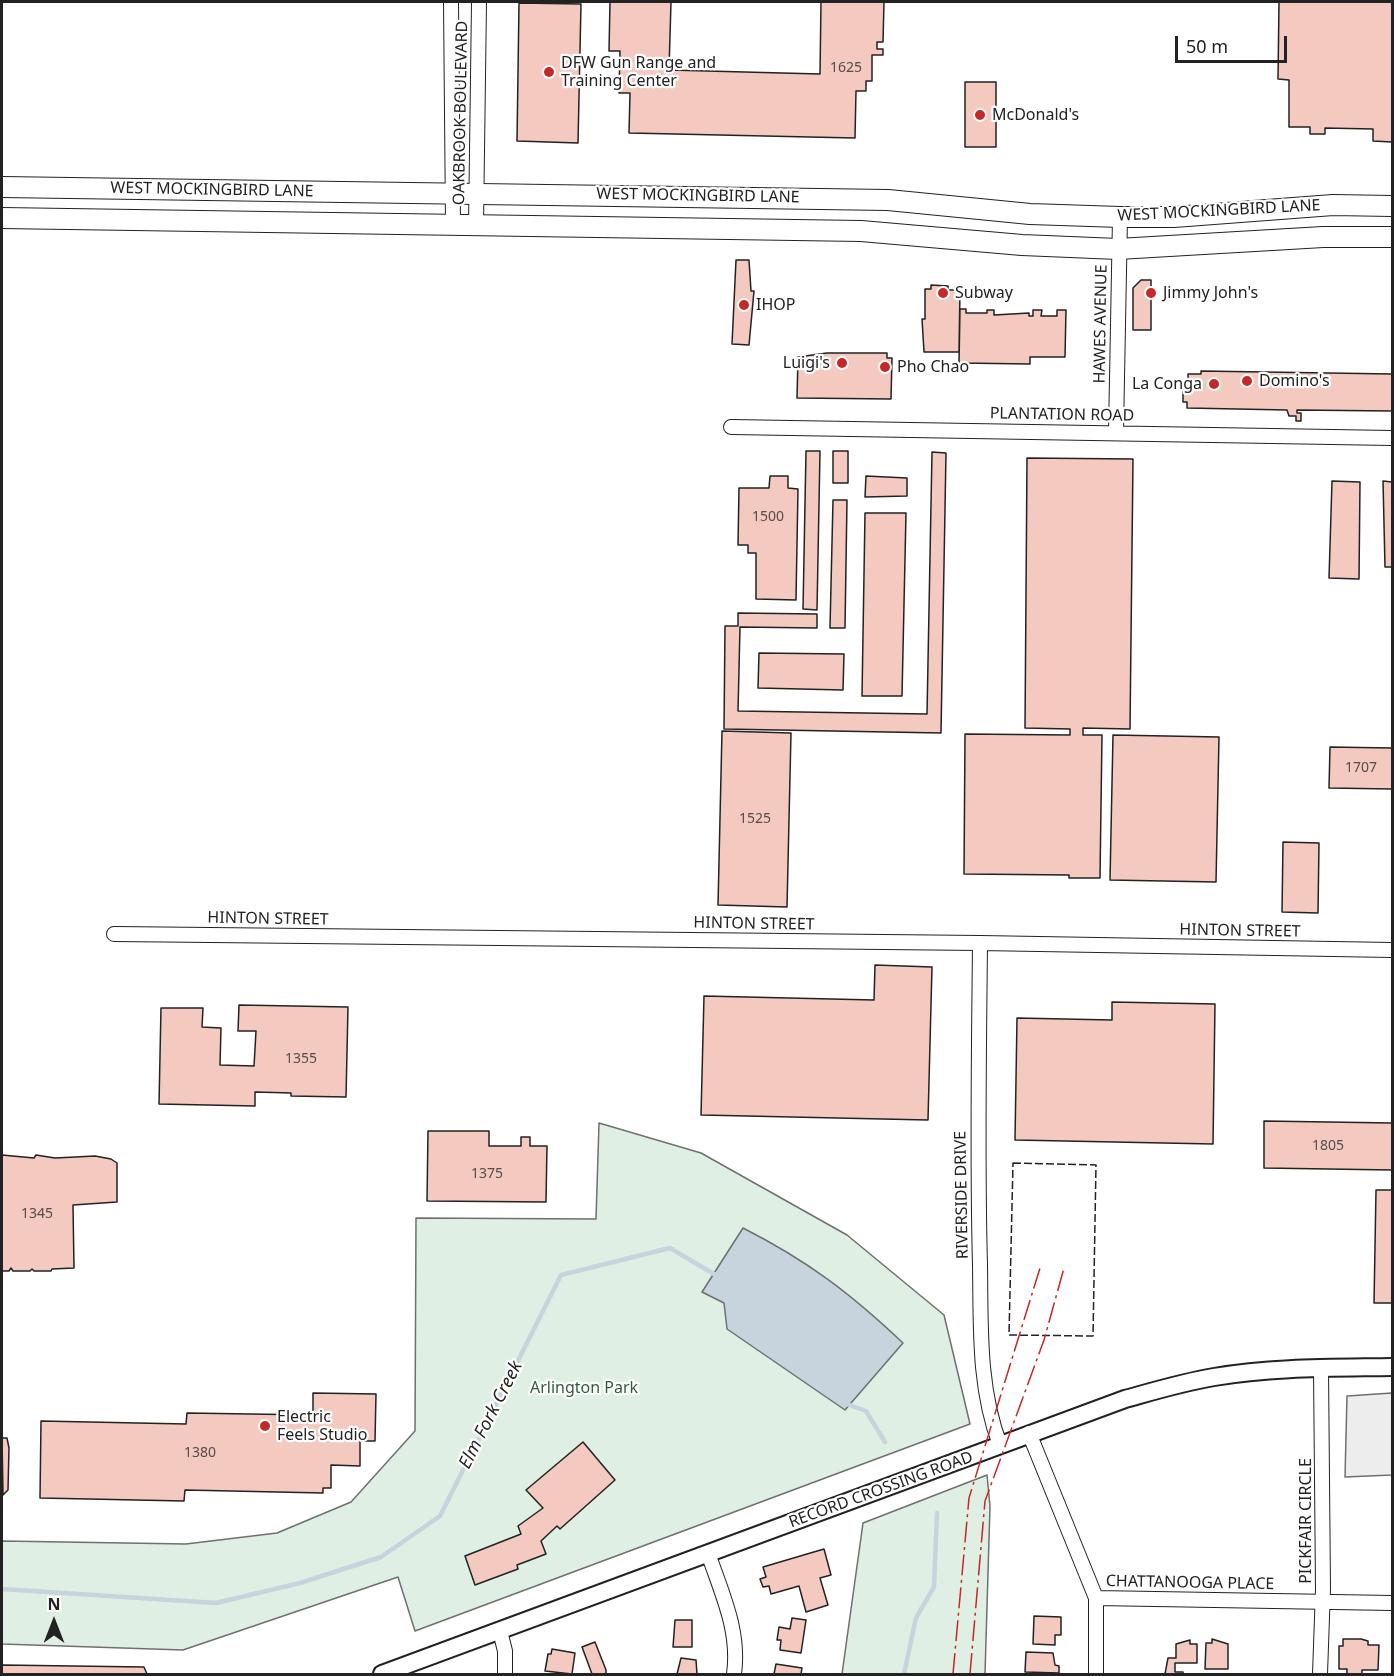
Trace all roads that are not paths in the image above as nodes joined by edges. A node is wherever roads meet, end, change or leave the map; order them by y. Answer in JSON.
{"nodes":[{"id":1,"x":451,"y":2,"type":"edge"},
{"id":2,"x":478,"y":2,"type":"edge"},
{"id":3,"x":2,"y":187,"type":"edge"},
{"id":4,"x":138,"y":189,"type":"junction"},
{"id":5,"x":452,"y":193,"type":"junction"},
{"id":6,"x":476,"y":193,"type":"junction"},
{"id":7,"x":785,"y":197,"type":"junction"},
{"id":8,"x":1392,"y":206,"type":"edge"},
{"id":9,"x":1120,"y":217,"type":"junction"},
{"id":10,"x":2,"y":218,"type":"edge"},
{"id":11,"x":138,"y":219,"type":"junction"},
{"id":12,"x":453,"y":224,"type":"junction"},
{"id":13,"x":476,"y":225,"type":"junction"},
{"id":14,"x":785,"y":230,"type":"junction"},
{"id":15,"x":1392,"y":237,"type":"edge"},
{"id":16,"x":1118,"y":249,"type":"junction"},
{"id":17,"x":731,"y":427,"type":"dead end"},
{"id":18,"x":1116,"y":432,"type":"junction"},
{"id":19,"x":1392,"y":438,"type":"edge"},
{"id":20,"x":114,"y":934,"type":"dead end"},
{"id":21,"x":980,"y":942,"type":"junction"},
{"id":22,"x":1392,"y":951,"type":"edge"},
{"id":23,"x":1392,"y":1367,"type":"edge"},
{"id":24,"x":1321,"y":1368,"type":"junction"},
{"id":25,"x":1029,"y":1433,"type":"junction"},
{"id":26,"x":999,"y":1445,"type":"junction"},
{"id":27,"x":708,"y":1553,"type":"junction"},
{"id":28,"x":1095,"y":1598,"type":"junction"},
{"id":29,"x":1323,"y":1602,"type":"junction"},
{"id":30,"x":1392,"y":1603,"type":"edge"},
{"id":31,"x":500,"y":1631,"type":"junction"},
{"id":32,"x":382,"y":1674,"type":"edge"},
{"id":33,"x":505,"y":1674,"type":"edge"},
{"id":34,"x":734,"y":1674,"type":"edge"},
{"id":35,"x":1096,"y":1674,"type":"edge"},
{"id":36,"x":1320,"y":1674,"type":"edge"}],
"edges":[{"from":1,"to":5,"type":"street","name":"OAKBROOK BOULEVARD"},
{"from":2,"to":6,"type":"street","name":"OAKBROOK BOULEVARD"},
{"from":3,"to":4,"type":"main road","name":"WEST MOCKINGBIRD LANE"},
{"from":4,"to":5,"type":"main road","name":"WEST MOCKINGBIRD LANE"},
{"from":4,"to":11,"type":"main road"},
{"from":5,"to":6,"type":"main road","name":"WEST MOCKINGBIRD LANE"},
{"from":5,"to":12,"type":"street","name":"OAKBROOK BOULEVARD"},
{"from":6,"to":7,"type":"main road","name":"WEST MOCKINGBIRD LANE"},
{"from":6,"to":13,"type":"street","name":"OAKBROOK BOULEVARD"},
{"from":7,"to":9,"type":"main road","name":"WEST MOCKINGBIRD LANE"},
{"from":7,"to":14,"type":"main road"},
{"from":8,"to":9,"type":"main road","name":"WEST MOCKINGBIRD LANE"},
{"from":9,"to":16,"type":"street","name":"HAWES AVENUE"},
{"from":10,"to":11,"type":"main road","name":"WEST MOCKINGBIRD LANE"},
{"from":11,"to":12,"type":"main road","name":"WEST MOCKINGBIRD LANE"},
{"from":12,"to":13,"type":"main road","name":"WEST MOCKINGBIRD LANE"},
{"from":13,"to":14,"type":"main road","name":"WEST MOCKINGBIRD LANE"},
{"from":14,"to":16,"type":"main road","name":"WEST MOCKINGBIRD LANE"},
{"from":15,"to":16,"type":"main road","name":"WEST MOCKINGBIRD LANE"},
{"from":16,"to":18,"type":"street","name":"HAWES AVENUE"},
{"from":17,"to":18,"type":"street","name":"PLANTATION ROAD"},
{"from":18,"to":19,"type":"street","name":"PLANTATION ROAD"},
{"from":20,"to":21,"type":"street","name":"HINTON STREET"},
{"from":21,"to":22,"type":"street","name":"HINTON STREET"},
{"from":21,"to":26,"type":"street","name":"RIVERSIDE DRIVE"},
{"from":23,"to":24,"type":"street","name":"RECORD CROSSING ROAD"},
{"from":24,"to":25,"type":"street","name":"RECORD CROSSING ROAD"},
{"from":24,"to":29,"type":"street","name":"PICKFAIR CIRCLE"},
{"from":25,"to":26,"type":"street","name":"RECORD CROSSING ROAD"},
{"from":25,"to":28,"type":"street"},
{"from":26,"to":27,"type":"street","name":"RECORD CROSSING ROAD"},
{"from":27,"to":31,"type":"street","name":"RECORD CROSSING ROAD"},
{"from":27,"to":34,"type":"street"},
{"from":28,"to":29,"type":"street","name":"CHATTANOOGA PLACE"},
{"from":28,"to":35,"type":"street"},
{"from":29,"to":30,"type":"street","name":"CHATTANOOGA PLACE"},
{"from":29,"to":36,"type":"street","name":"PICKFAIR CIRCLE"},
{"from":31,"to":32,"type":"street","name":"RECORD CROSSING ROAD"},
{"from":31,"to":33,"type":"street"}]}
